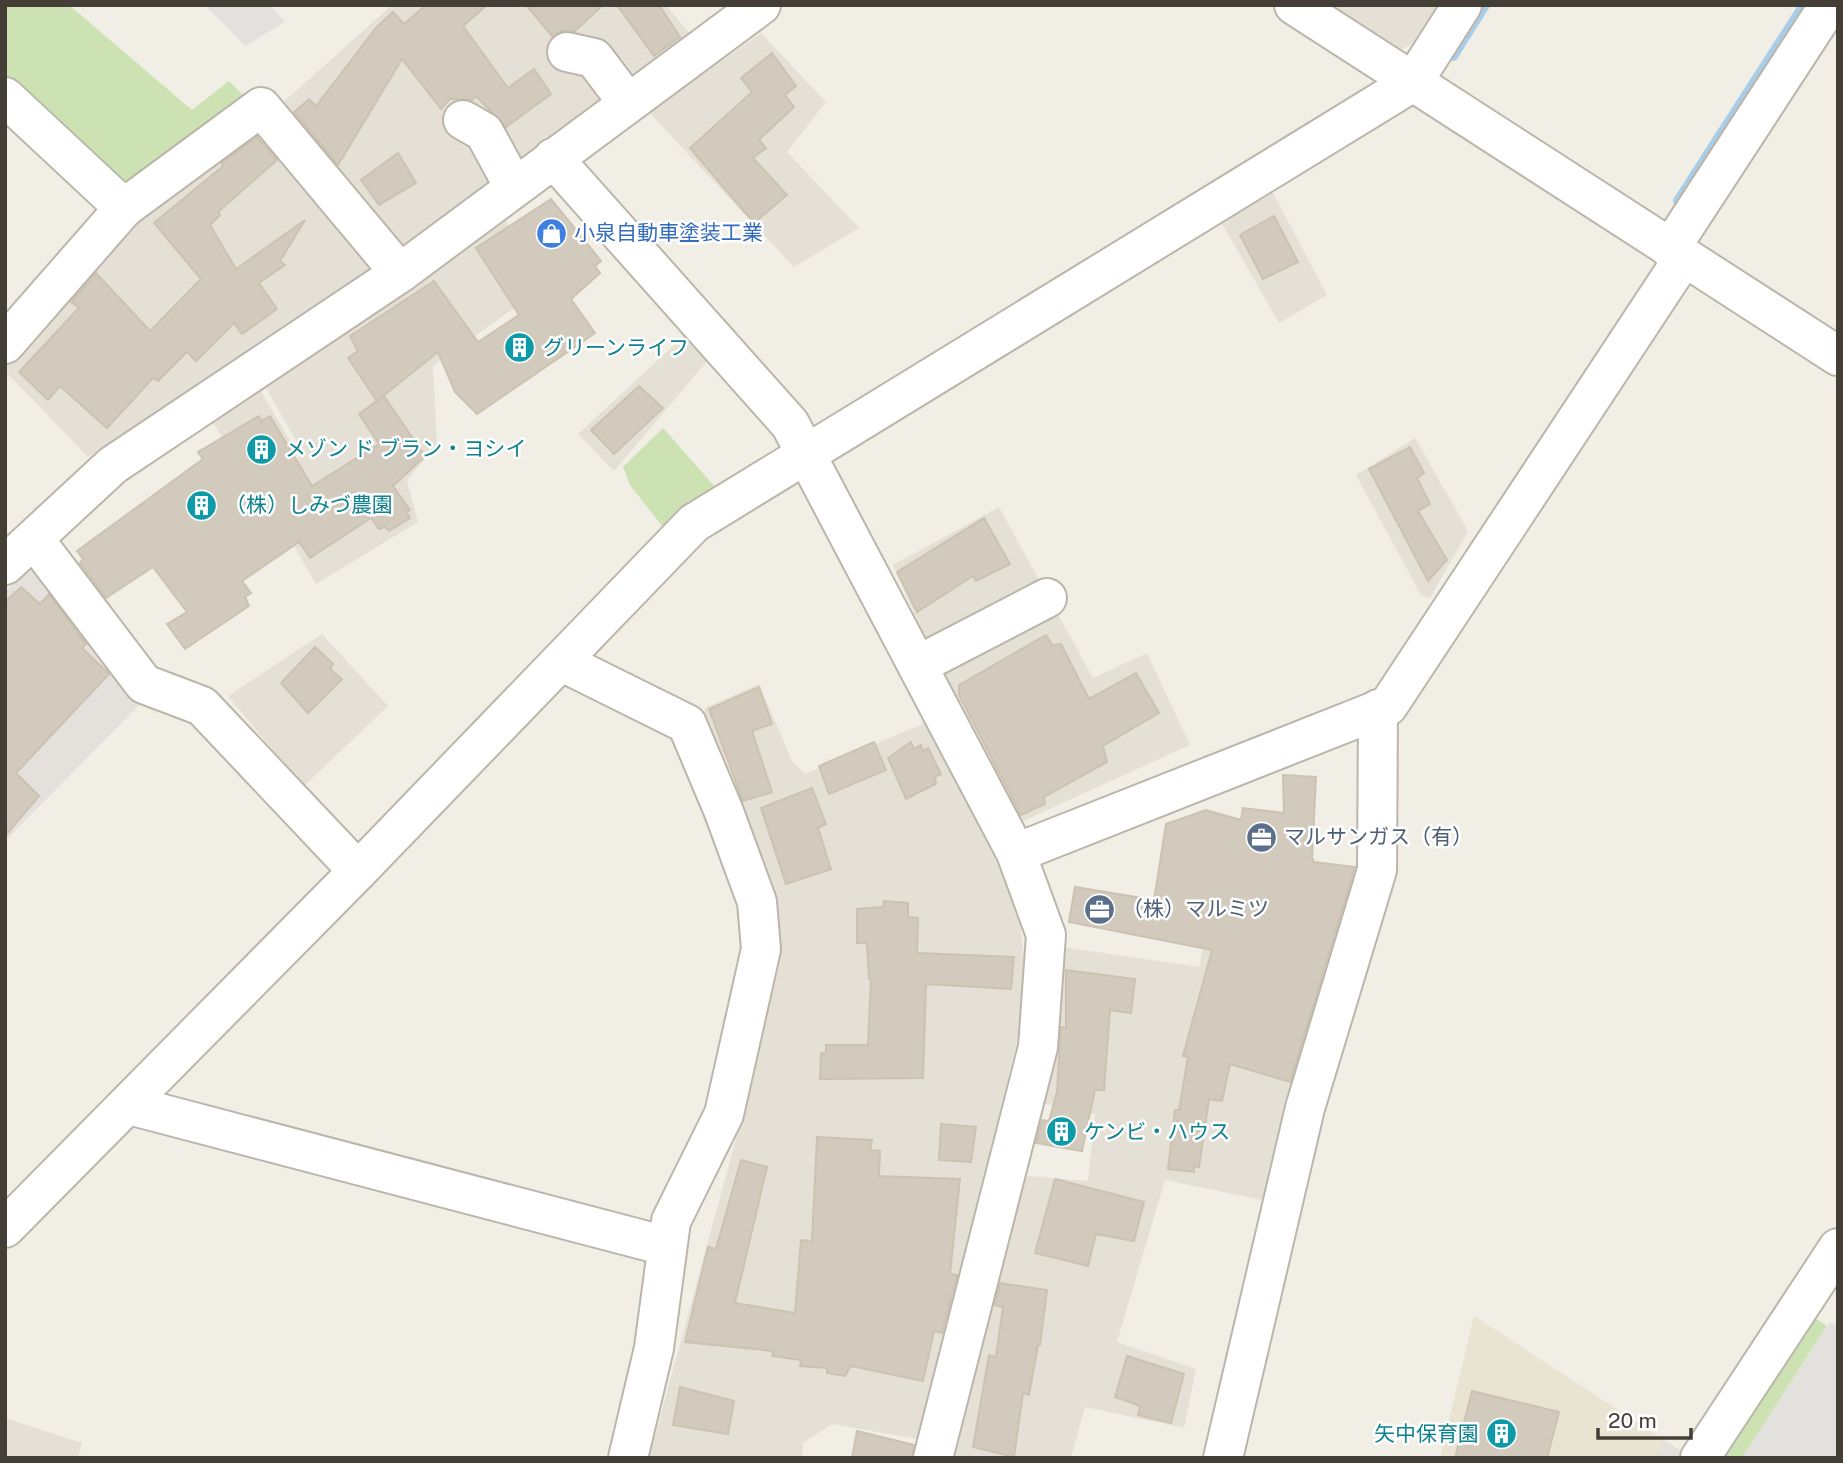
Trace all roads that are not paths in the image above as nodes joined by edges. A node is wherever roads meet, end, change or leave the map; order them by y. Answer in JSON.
{"nodes":[{"id":1,"x":761,"y":5,"type":"edge"},
{"id":2,"x":1294,"y":5,"type":"edge"},
{"id":3,"x":1462,"y":5,"type":"edge"},
{"id":4,"x":1829,"y":5,"type":"edge"},
{"id":5,"x":567,"y":51,"type":"dead end"},
{"id":6,"x":1413,"y":82,"type":"junction"},
{"id":7,"x":5,"y":97,"type":"edge"},
{"id":8,"x":628,"y":103,"type":"junction"},
{"id":9,"x":463,"y":120,"type":"dead end"},
{"id":10,"x":552,"y":158,"type":"junction"},
{"id":11,"x":514,"y":187,"type":"junction"},
{"id":12,"x":124,"y":208,"type":"junction"},
{"id":13,"x":1677,"y":253,"type":"junction"},
{"id":14,"x":400,"y":273,"type":"junction"},
{"id":15,"x":5,"y":344,"type":"edge"},
{"id":16,"x":1838,"y":356,"type":"edge"},
{"id":17,"x":809,"y":455,"type":"junction"},
{"id":18,"x":34,"y":539,"type":"junction"},
{"id":19,"x":5,"y":565,"type":"edge"},
{"id":20,"x":1047,"y":598,"type":"dead end"},
{"id":21,"x":562,"y":662,"type":"junction"},
{"id":22,"x":918,"y":665,"type":"junction"},
{"id":23,"x":1378,"y":709,"type":"junction"},
{"id":24,"x":1016,"y":853,"type":"junction"},
{"id":25,"x":358,"y":871,"type":"junction"},
{"id":26,"x":129,"y":1105,"type":"junction"},
{"id":27,"x":5,"y":1228,"type":"edge"},
{"id":28,"x":666,"y":1246,"type":"junction"},
{"id":29,"x":1838,"y":1248,"type":"edge"},
{"id":30,"x":628,"y":1458,"type":"edge"},
{"id":31,"x":933,"y":1458,"type":"edge"},
{"id":32,"x":1223,"y":1458,"type":"edge"},
{"id":33,"x":1700,"y":1458,"type":"edge"}],
"edges":[{"from":1,"to":8,"type":"street"},
{"from":2,"to":6,"type":"street"},
{"from":3,"to":6,"type":"street"},
{"from":4,"to":13,"type":"street"},
{"from":5,"to":8,"type":"street"},
{"from":6,"to":13,"type":"street"},
{"from":6,"to":17,"type":"street"},
{"from":7,"to":12,"type":"street"},
{"from":8,"to":10,"type":"street"},
{"from":9,"to":11,"type":"street"},
{"from":10,"to":11,"type":"street"},
{"from":10,"to":17,"type":"street"},
{"from":11,"to":14,"type":"street"},
{"from":12,"to":14,"type":"street"},
{"from":12,"to":15,"type":"street"},
{"from":13,"to":16,"type":"street"},
{"from":13,"to":23,"type":"street"},
{"from":14,"to":18,"type":"street"},
{"from":17,"to":21,"type":"street"},
{"from":17,"to":22,"type":"street"},
{"from":18,"to":19,"type":"street"},
{"from":18,"to":25,"type":"street"},
{"from":20,"to":22,"type":"street"},
{"from":21,"to":25,"type":"street"},
{"from":21,"to":28,"type":"street"},
{"from":22,"to":24,"type":"street"},
{"from":23,"to":24,"type":"street"},
{"from":23,"to":32,"type":"street"},
{"from":24,"to":31,"type":"street"},
{"from":25,"to":26,"type":"street"},
{"from":26,"to":27,"type":"street"},
{"from":26,"to":28,"type":"street"},
{"from":28,"to":30,"type":"street"},
{"from":29,"to":33,"type":"street"}]}
